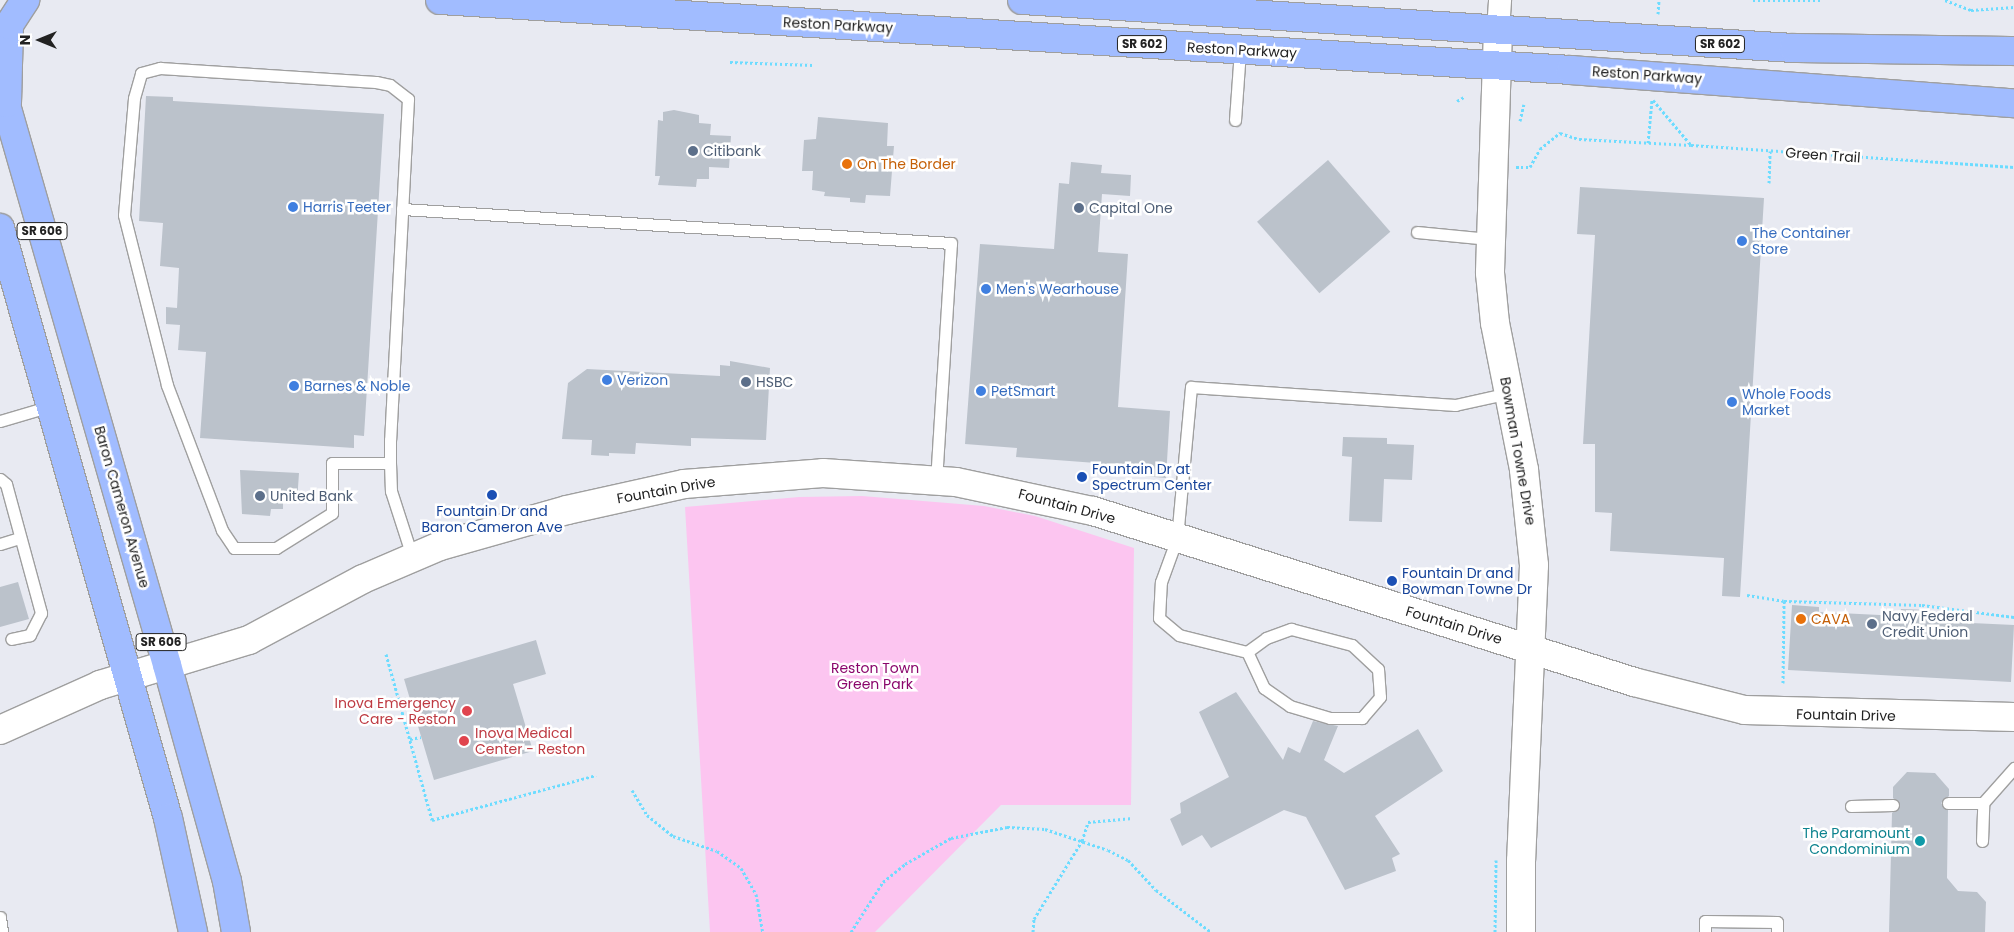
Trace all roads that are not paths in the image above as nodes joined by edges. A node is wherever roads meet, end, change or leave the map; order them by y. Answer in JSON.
{"nodes":[{"id":1,"x":25,"y":0,"type":"edge"},
{"id":2,"x":440,"y":0,"type":"edge"},
{"id":3,"x":1022,"y":0,"type":"edge"},
{"id":4,"x":1500,"y":0,"type":"edge"},
{"id":5,"x":1498,"y":30,"type":"junction"},
{"id":6,"x":1240,"y":50,"type":"junction"},
{"id":7,"x":2014,"y":51,"type":"edge"},
{"id":8,"x":1496,"y":66,"type":"junction"},
{"id":9,"x":3,"y":97,"type":"edge"},
{"id":10,"x":2014,"y":103,"type":"edge"},
{"id":11,"x":1235,"y":120,"type":"dead end"},
{"id":12,"x":402,"y":209,"type":"junction"},
{"id":13,"x":0,"y":228,"type":"edge"},
{"id":14,"x":1417,"y":232,"type":"dead end"},
{"id":15,"x":1489,"y":239,"type":"junction"},
{"id":16,"x":1509,"y":393,"type":"junction"},
{"id":17,"x":51,"y":406,"type":"junction"},
{"id":18,"x":0,"y":421,"type":"edge"},
{"id":19,"x":390,"y":463,"type":"junction"},
{"id":20,"x":0,"y":479,"type":"edge"},
{"id":21,"x":936,"y":480,"type":"junction"},
{"id":22,"x":20,"y":538,"type":"junction"},
{"id":23,"x":1177,"y":538,"type":"junction"},
{"id":24,"x":0,"y":544,"type":"edge"},
{"id":25,"x":412,"y":556,"type":"junction"},
{"id":26,"x":11,"y":639,"type":"dead end"},
{"id":27,"x":1530,"y":649,"type":"junction"},
{"id":28,"x":1247,"y":652,"type":"junction"},
{"id":29,"x":167,"y":665,"type":"junction"},
{"id":30,"x":128,"y":677,"type":"junction"},
{"id":31,"x":2014,"y":717,"type":"edge"},
{"id":32,"x":0,"y":730,"type":"edge"},
{"id":33,"x":2014,"y":768,"type":"edge"},
{"id":34,"x":1948,"y":803,"type":"dead end"},
{"id":35,"x":1983,"y":803,"type":"junction"},
{"id":36,"x":1893,"y":805,"type":"dead end"},
{"id":37,"x":1851,"y":806,"type":"dead end"},
{"id":38,"x":1982,"y":841,"type":"dead end"},
{"id":39,"x":0,"y":917,"type":"edge"},
{"id":40,"x":2,"y":932,"type":"edge"},
{"id":41,"x":194,"y":932,"type":"edge"},
{"id":42,"x":236,"y":932,"type":"edge"},
{"id":43,"x":1521,"y":932,"type":"edge"},
{"id":44,"x":1705,"y":932,"type":"edge"},
{"id":45,"x":1777,"y":932,"type":"edge"}],
"edges":[{"from":1,"to":9,"type":"main road","name":"Baron Cameron Avenue"},
{"from":2,"to":6,"type":"main road","name":"Reston Parkway","number":"SR 602"},
{"from":3,"to":5,"type":"main road","number":"SR 602"},
{"from":4,"to":5,"type":"street"},
{"from":5,"to":7,"type":"main road","number":"SR 602"},
{"from":5,"to":8,"type":"street","name":"Bowman Towne Drive"},
{"from":6,"to":8,"type":"main road","name":"Reston Parkway","number":"SR 602"},
{"from":6,"to":11,"type":"lane"},
{"from":8,"to":10,"type":"main road","name":"Reston Parkway","number":"SR 602"},
{"from":8,"to":15,"type":"street","name":"Bowman Towne Drive"},
{"from":9,"to":29,"type":"main road","name":"Baron Cameron Avenue","number":"SR 606"},
{"from":12,"to":19,"type":"lane"},
{"from":12,"to":19,"type":"lane"},
{"from":12,"to":21,"type":"lane"},
{"from":13,"to":17,"type":"main road","number":"SR 606"},
{"from":14,"to":15,"type":"lane"},
{"from":15,"to":16,"type":"street","name":"Bowman Towne Drive"},
{"from":16,"to":23,"type":"lane"},
{"from":16,"to":27,"type":"street","name":"Bowman Towne Drive"},
{"from":17,"to":18,"type":"lane"},
{"from":17,"to":30,"type":"main road","number":"SR 606"},
{"from":19,"to":25,"type":"lane"},
{"from":20,"to":22,"type":"lane"},
{"from":21,"to":23,"type":"street","name":"Fountain Drive"},
{"from":21,"to":25,"type":"street","name":"Fountain Drive"},
{"from":22,"to":24,"type":"lane"},
{"from":22,"to":26,"type":"lane"},
{"from":23,"to":27,"type":"street","name":"Fountain Drive"},
{"from":23,"to":28,"type":"lane"},
{"from":25,"to":29,"type":"street","name":"Fountain Drive"},
{"from":27,"to":31,"type":"street","name":"Fountain Drive"},
{"from":27,"to":43,"type":"street","name":"Bowman Towne Drive"},
{"from":28,"to":28,"type":"lane"},
{"from":29,"to":30,"type":"street","name":"Fountain Drive"},
{"from":29,"to":42,"type":"main road","name":"Baron Cameron Avenue","number":"SR 606"},
{"from":30,"to":32,"type":"street","name":"Fountain Drive"},
{"from":30,"to":41,"type":"main road","number":"SR 606"},
{"from":33,"to":35,"type":"lane"},
{"from":34,"to":35,"type":"lane"},
{"from":35,"to":38,"type":"lane"},
{"from":36,"to":37,"type":"lane"},
{"from":39,"to":40,"type":"lane"},
{"from":44,"to":45,"type":"lane"}]}
